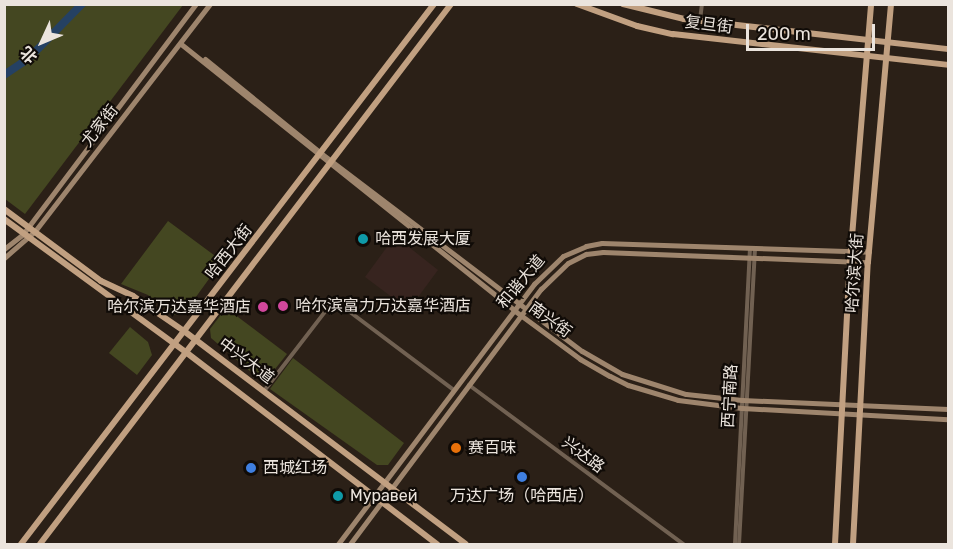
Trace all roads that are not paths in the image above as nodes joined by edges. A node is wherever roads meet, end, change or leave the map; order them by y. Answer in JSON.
{"nodes":[{"id":1,"x":196,"y":4,"type":"edge"},
{"id":2,"x":210,"y":4,"type":"edge"},
{"id":3,"x":435,"y":4,"type":"edge"},
{"id":4,"x":451,"y":4,"type":"edge"},
{"id":5,"x":577,"y":4,"type":"edge"},
{"id":6,"x":623,"y":4,"type":"edge"},
{"id":7,"x":702,"y":4,"type":"edge"},
{"id":8,"x":871,"y":4,"type":"edge"},
{"id":9,"x":891,"y":4,"type":"edge"},
{"id":10,"x":700,"y":21,"type":"junction"},
{"id":11,"x":868,"y":40,"type":"junction"},
{"id":12,"x":888,"y":42,"type":"junction"},
{"id":13,"x":182,"y":43,"type":"junction"},
{"id":14,"x":948,"y":49,"type":"edge"},
{"id":15,"x":867,"y":57,"type":"junction"},
{"id":16,"x":887,"y":59,"type":"junction"},
{"id":17,"x":948,"y":65,"type":"edge"},
{"id":18,"x":321,"y":155,"type":"junction"},
{"id":19,"x":330,"y":162,"type":"junction"},
{"id":20,"x":4,"y":209,"type":"edge"},
{"id":21,"x":4,"y":219,"type":"edge"},
{"id":22,"x":27,"y":226,"type":"junction"},
{"id":23,"x":35,"y":231,"type":"junction"},
{"id":24,"x":26,"y":235,"type":"junction"},
{"id":25,"x":4,"y":249,"type":"edge"},
{"id":26,"x":752,"y":250,"type":"junction"},
{"id":27,"x":851,"y":252,"type":"junction"},
{"id":28,"x":869,"y":252,"type":"junction"},
{"id":29,"x":752,"y":257,"type":"junction"},
{"id":30,"x":4,"y":258,"type":"edge"},
{"id":31,"x":850,"y":261,"type":"junction"},
{"id":32,"x":868,"y":262,"type":"junction"},
{"id":33,"x":520,"y":303,"type":"junction"},
{"id":34,"x":526,"y":308,"type":"junction"},
{"id":35,"x":514,"y":311,"type":"junction"},
{"id":36,"x":521,"y":315,"type":"junction"},
{"id":37,"x":184,"y":331,"type":"junction"},
{"id":38,"x":196,"y":340,"type":"junction"},
{"id":39,"x":174,"y":344,"type":"junction"},
{"id":40,"x":187,"y":353,"type":"junction"},
{"id":41,"x":469,"y":385,"type":"junction"},
{"id":42,"x":453,"y":390,"type":"junction"},
{"id":43,"x":264,"y":391,"type":"junction"},
{"id":44,"x":744,"y":400,"type":"junction"},
{"id":45,"x":842,"y":403,"type":"junction"},
{"id":46,"x":860,"y":404,"type":"junction"},
{"id":47,"x":743,"y":408,"type":"junction"},
{"id":48,"x":948,"y":409,"type":"edge"},
{"id":49,"x":842,"y":412,"type":"junction"},
{"id":50,"x":860,"y":414,"type":"junction"},
{"id":51,"x":948,"y":419,"type":"edge"},
{"id":52,"x":383,"y":482,"type":"junction"},
{"id":53,"x":392,"y":489,"type":"junction"},
{"id":54,"x":373,"y":496,"type":"junction"},
{"id":55,"x":382,"y":503,"type":"junction"},
{"id":56,"x":21,"y":544,"type":"edge"},
{"id":57,"x":40,"y":544,"type":"edge"},
{"id":58,"x":338,"y":544,"type":"edge"},
{"id":59,"x":350,"y":544,"type":"edge"},
{"id":60,"x":438,"y":544,"type":"edge"},
{"id":61,"x":466,"y":544,"type":"edge"},
{"id":62,"x":683,"y":544,"type":"edge"},
{"id":63,"x":737,"y":544,"type":"edge"},
{"id":64,"x":835,"y":544,"type":"edge"},
{"id":65,"x":853,"y":544,"type":"edge"}],
"edges":[{"from":1,"to":22,"type":"main road","name":"尤家街"},
{"from":2,"to":13,"type":"main road","name":"尤家街"},
{"from":3,"to":18,"type":"main road","name":"哈西大街"},
{"from":4,"to":19,"type":"main road","name":"哈西大街"},
{"from":5,"to":15,"type":"main road","name":"复旦街"},
{"from":6,"to":10,"type":"main road","name":"复旦街"},
{"from":7,"to":10,"type":"street"},
{"from":8,"to":11,"type":"main road","name":"哈尔滨大街"},
{"from":9,"to":12,"type":"main road","name":"哈尔滨大街"},
{"from":10,"to":11,"type":"main road","name":"复旦街"},
{"from":11,"to":12,"type":"main road","name":"复旦街"},
{"from":11,"to":15,"type":"main road","name":"哈尔滨大街"},
{"from":12,"to":14,"type":"main road","name":"复旦街"},
{"from":12,"to":16,"type":"main road","name":"哈尔滨大街"},
{"from":13,"to":18,"type":"main road","name":"南兴街"},
{"from":13,"to":23,"type":"main road","name":"尤家街"},
{"from":15,"to":16,"type":"main road","name":"复旦街"},
{"from":15,"to":27,"type":"main road","name":"哈尔滨大街"},
{"from":16,"to":17,"type":"main road","name":"复旦街"},
{"from":16,"to":28,"type":"main road","name":"哈尔滨大街"},
{"from":18,"to":19,"type":"main road","name":"南兴街"},
{"from":18,"to":37,"type":"main road","name":"哈西大街"},
{"from":19,"to":33,"type":"main road","name":"南兴街"},
{"from":19,"to":35,"type":"main road","name":"南兴街"},
{"from":19,"to":38,"type":"main road","name":"哈西大街"},
{"from":20,"to":22,"type":"main road","name":"中兴大道"},
{"from":21,"to":24,"type":"main road","name":"中兴大道"},
{"from":22,"to":23,"type":"main road","name":"中兴大道"},
{"from":22,"to":24,"type":"main road","name":"尤家街"},
{"from":23,"to":24,"type":"main road","name":"尤家街"},
{"from":23,"to":37,"type":"main road","name":"中兴大道"},
{"from":24,"to":25,"type":"main road","name":"尤家街"},
{"from":24,"to":30,"type":"main road","name":"尤家街"},
{"from":24,"to":39,"type":"main road","name":"中兴大道"},
{"from":26,"to":27,"type":"main road","name":"和谐大道"},
{"from":26,"to":29,"type":"street","name":"西宁南路"},
{"from":26,"to":33,"type":"main road","name":"和谐大道"},
{"from":27,"to":28,"type":"main road","name":"和谐大道"},
{"from":27,"to":31,"type":"main road","name":"哈尔滨大街"},
{"from":28,"to":32,"type":"main road","name":"哈尔滨大街"},
{"from":29,"to":31,"type":"main road","name":"和谐大道"},
{"from":29,"to":34,"type":"main road","name":"和谐大道"},
{"from":29,"to":44,"type":"street","name":"西宁南路"},
{"from":31,"to":32,"type":"main road","name":"和谐大道"},
{"from":31,"to":45,"type":"main road","name":"哈尔滨大街"},
{"from":32,"to":46,"type":"main road","name":"哈尔滨大街"},
{"from":33,"to":34,"type":"main road","name":"南兴街"},
{"from":33,"to":35,"type":"main road","name":"和谐大道"},
{"from":34,"to":36,"type":"main road","name":"和谐大道"},
{"from":34,"to":44,"type":"main road","name":"南兴街"},
{"from":35,"to":36,"type":"main road","name":"南兴街"},
{"from":35,"to":42,"type":"main road","name":"和谐大道"},
{"from":36,"to":41,"type":"main road","name":"和谐大道"},
{"from":36,"to":47,"type":"main road","name":"南兴街"},
{"from":37,"to":38,"type":"main road","name":"中兴大道"},
{"from":37,"to":39,"type":"main road","name":"哈西大街"},
{"from":38,"to":40,"type":"main road","name":"哈西大街"},
{"from":38,"to":43,"type":"main road","name":"中兴大道"},
{"from":39,"to":40,"type":"main road","name":"中兴大道"},
{"from":39,"to":56,"type":"main road","name":"哈西大街"},
{"from":40,"to":54,"type":"main road","name":"中兴大道"},
{"from":40,"to":57,"type":"main road","name":"哈西大街"},
{"from":41,"to":53,"type":"main road","name":"和谐大道"},
{"from":41,"to":62,"type":"street","name":"兴达路"},
{"from":42,"to":43,"type":"street"},
{"from":42,"to":52,"type":"main road","name":"和谐大道"},
{"from":43,"to":52,"type":"main road","name":"中兴大道"},
{"from":44,"to":45,"type":"main road","name":"南兴街"},
{"from":44,"to":47,"type":"street","name":"西宁南路"},
{"from":45,"to":46,"type":"main road","name":"南兴街"},
{"from":45,"to":49,"type":"main road","name":"哈尔滨大街"},
{"from":46,"to":48,"type":"main road","name":"南兴街"},
{"from":46,"to":50,"type":"main road","name":"哈尔滨大街"},
{"from":47,"to":49,"type":"main road","name":"南兴街"},
{"from":47,"to":63,"type":"street","name":"西宁南路"},
{"from":49,"to":50,"type":"main road","name":"南兴街"},
{"from":49,"to":64,"type":"main road","name":"哈尔滨大街"},
{"from":50,"to":51,"type":"main road","name":"南兴街"},
{"from":50,"to":65,"type":"main road","name":"哈尔滨大街"},
{"from":52,"to":53,"type":"main road","name":"中兴大道"},
{"from":52,"to":54,"type":"main road","name":"和谐大道"},
{"from":53,"to":55,"type":"main road","name":"和谐大道"},
{"from":53,"to":61,"type":"main road","name":"中兴大道"},
{"from":54,"to":55,"type":"main road","name":"中兴大道"},
{"from":54,"to":58,"type":"main road","name":"和谐大道"},
{"from":55,"to":59,"type":"main road","name":"和谐大道"},
{"from":55,"to":60,"type":"main road","name":"中兴大道"}]}
